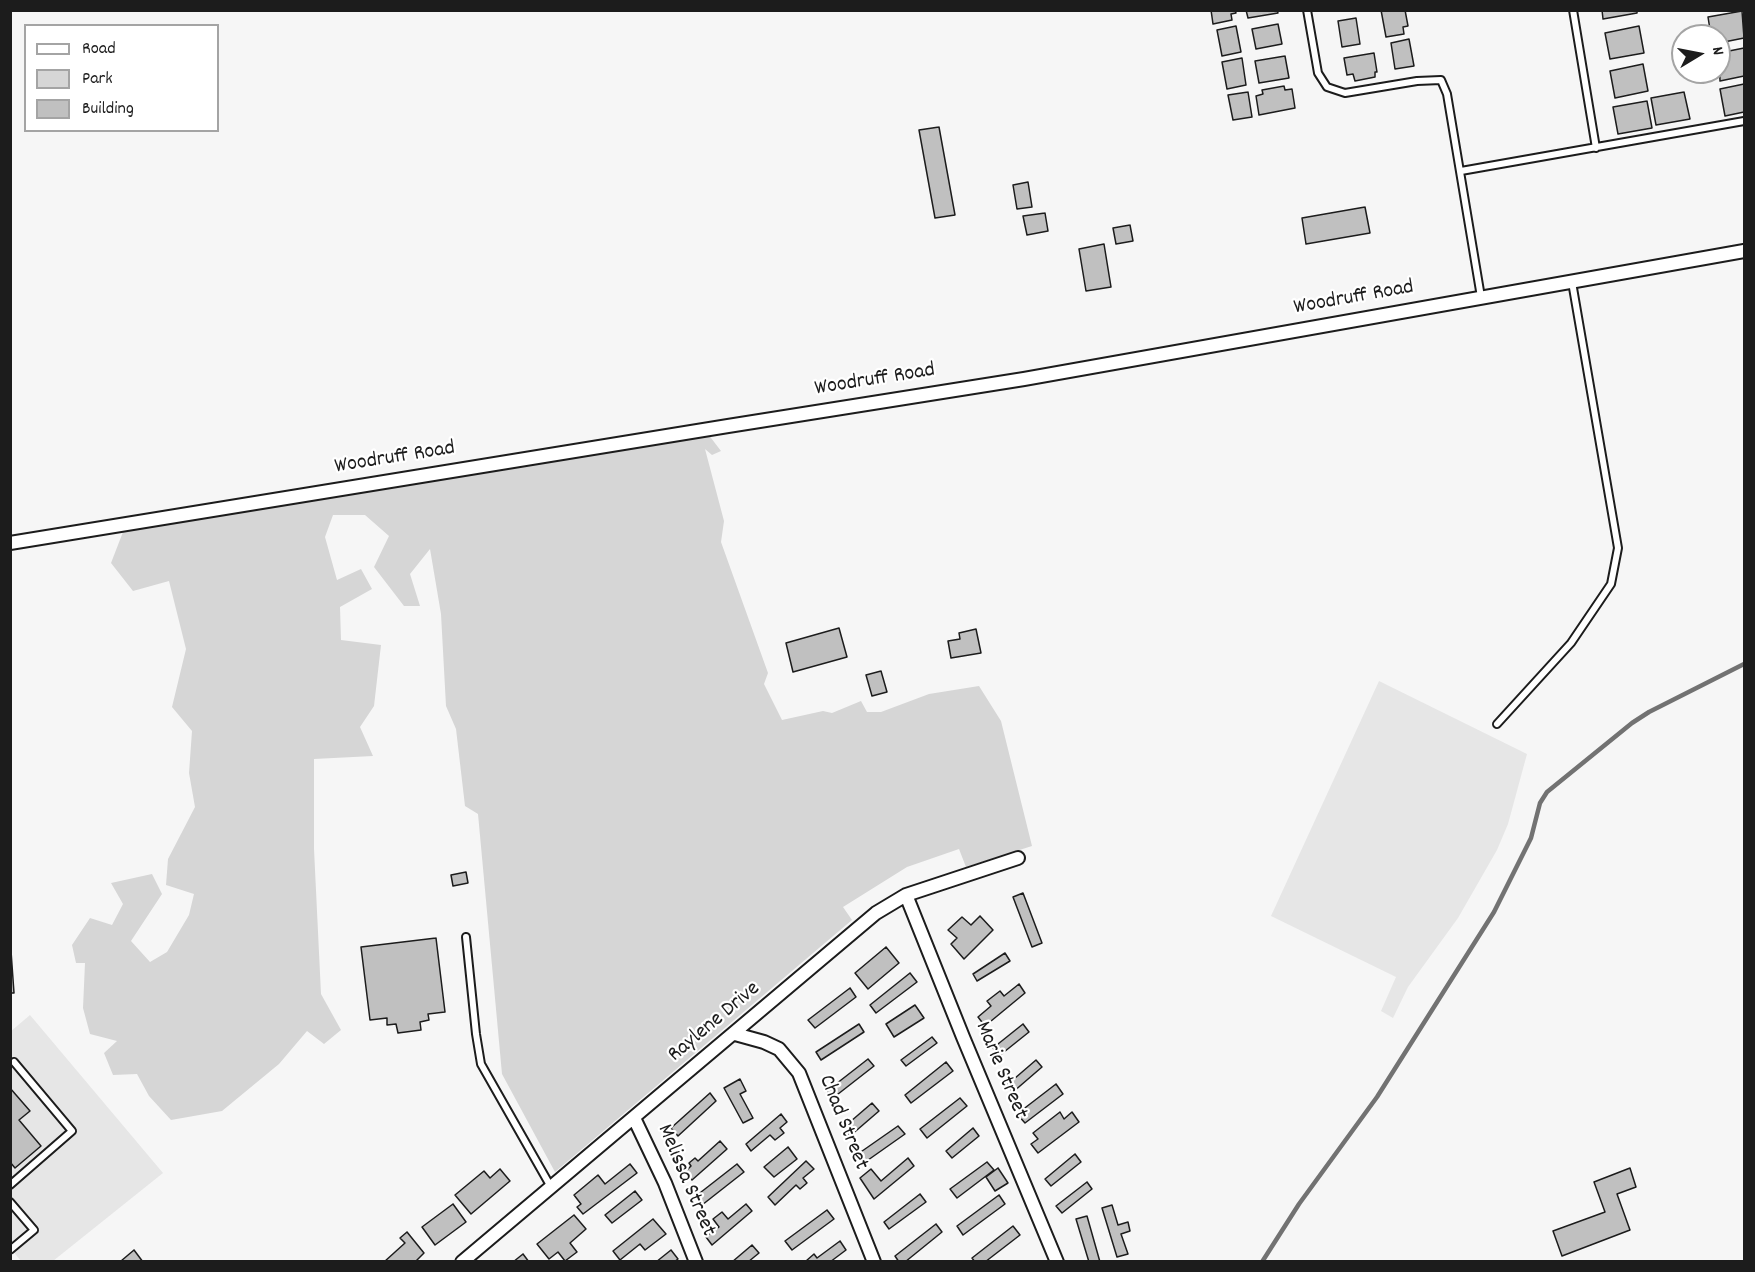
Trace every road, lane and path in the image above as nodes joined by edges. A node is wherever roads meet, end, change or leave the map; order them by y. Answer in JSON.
{"nodes":[{"id":1,"x":1307,"y":10,"type":"edge"},
{"id":2,"x":1573,"y":10,"type":"edge"},
{"id":3,"x":1744,"y":122,"type":"edge"},
{"id":4,"x":1596,"y":148,"type":"junction"},
{"id":5,"x":1461,"y":171,"type":"junction"},
{"id":6,"x":1744,"y":251,"type":"edge"},
{"id":7,"x":1572,"y":282,"type":"junction"},
{"id":8,"x":1481,"y":298,"type":"junction"},
{"id":9,"x":10,"y":543,"type":"edge"},
{"id":10,"x":1497,"y":724,"type":"dead end"},
{"id":11,"x":1018,"y":858,"type":"dead end"},
{"id":12,"x":906,"y":895,"type":"junction"},
{"id":13,"x":466,"y":937,"type":"dead end"},
{"id":14,"x":735,"y":1034,"type":"junction"},
{"id":15,"x":14,"y":1062,"type":"dead end"},
{"id":16,"x":634,"y":1118,"type":"junction"},
{"id":17,"x":10,"y":1185,"type":"edge"},
{"id":18,"x":551,"y":1187,"type":"junction"},
{"id":19,"x":10,"y":1202,"type":"edge"},
{"id":20,"x":10,"y":1250,"type":"edge"},
{"id":21,"x":462,"y":1262,"type":"edge"},
{"id":22,"x":696,"y":1262,"type":"edge"},
{"id":23,"x":874,"y":1262,"type":"edge"},
{"id":24,"x":1057,"y":1262,"type":"edge"}],
"edges":[{"from":1,"to":5,"type":"lane"},
{"from":2,"to":4,"type":"lane"},
{"from":3,"to":4,"type":"lane"},
{"from":4,"to":5,"type":"lane"},
{"from":5,"to":8,"type":"lane"},
{"from":6,"to":7,"type":"street","name":"Woodruff Road"},
{"from":7,"to":8,"type":"street","name":"Woodruff Road"},
{"from":7,"to":10,"type":"lane"},
{"from":8,"to":9,"type":"street","name":"Woodruff Road"},
{"from":11,"to":12,"type":"street","name":"Raylene Drive"},
{"from":12,"to":14,"type":"street","name":"Raylene Drive"},
{"from":12,"to":24,"type":"street","name":"Marie Street"},
{"from":13,"to":18,"type":"lane"},
{"from":14,"to":16,"type":"street","name":"Raylene Drive"},
{"from":14,"to":23,"type":"street","name":"Chad Street"},
{"from":15,"to":17,"type":"lane"},
{"from":16,"to":18,"type":"street","name":"Raylene Drive"},
{"from":16,"to":22,"type":"street","name":"Melissa Street"},
{"from":18,"to":21,"type":"street","name":"Raylene Drive"},
{"from":19,"to":20,"type":"lane"}]}
